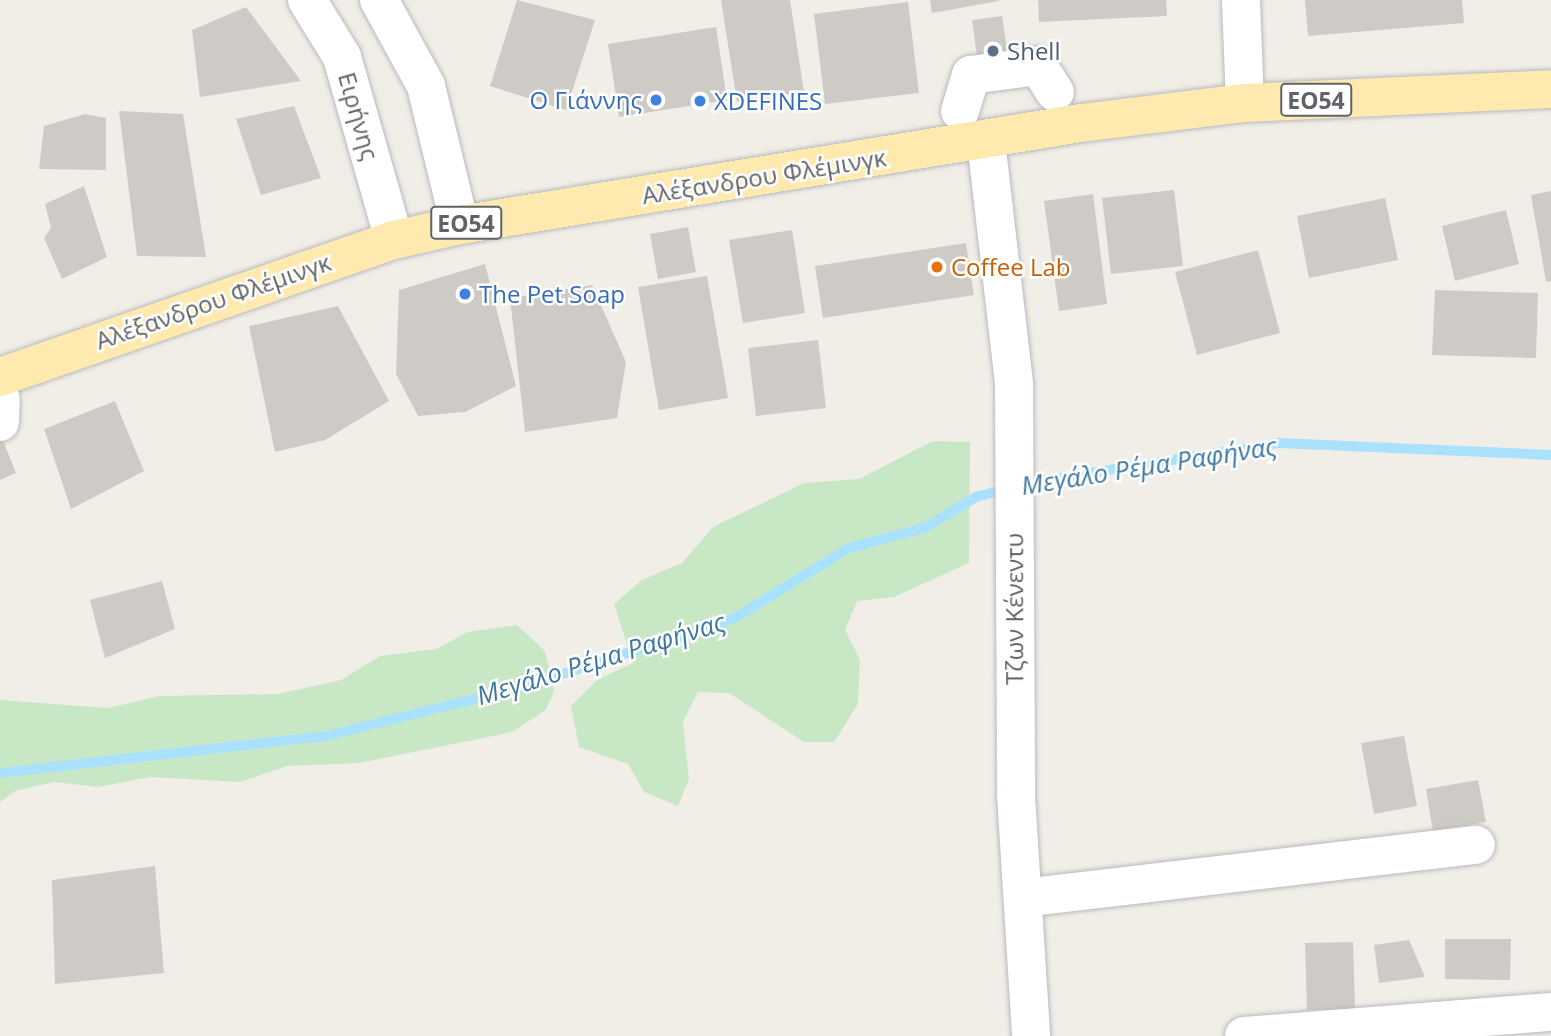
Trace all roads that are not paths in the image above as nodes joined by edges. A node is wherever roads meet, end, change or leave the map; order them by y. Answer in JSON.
{"nodes":[{"id":1,"x":307,"y":0,"type":"edge"},
{"id":2,"x":379,"y":0,"type":"edge"},
{"id":3,"x":1241,"y":0,"type":"edge"},
{"id":4,"x":1551,"y":89,"type":"edge"},
{"id":5,"x":1055,"y":92,"type":"dead end"},
{"id":6,"x":1245,"y":103,"type":"junction"},
{"id":7,"x":960,"y":111,"type":"dead end"},
{"id":8,"x":986,"y":141,"type":"junction"},
{"id":9,"x":460,"y":225,"type":"junction"},
{"id":10,"x":394,"y":240,"type":"junction"},
{"id":11,"x":0,"y":399,"type":"edge"},
{"id":12,"x":1476,"y":845,"type":"dead end"},
{"id":13,"x":1023,"y":898,"type":"junction"},
{"id":14,"x":1551,"y":1012,"type":"edge"},
{"id":15,"x":1031,"y":1036,"type":"edge"},
{"id":16,"x":1244,"y":1036,"type":"edge"}],
"edges":[{"from":1,"to":10,"type":"street","name":"Ειρήνης"},
{"from":2,"to":9,"type":"street"},
{"from":3,"to":6,"type":"street"},
{"from":4,"to":6,"type":"main road","name":"Αλέξανδρου Φλέμινγκ","number":"ΕΟ54"},
{"from":5,"to":7,"type":"street"},
{"from":6,"to":8,"type":"main road","name":"Αλέξανδρου Φλέμινγκ","number":"ΕΟ54"},
{"from":8,"to":9,"type":"main road","name":"Αλέξανδρου Φλέμινγκ","number":"ΕΟ54"},
{"from":8,"to":13,"type":"street","name":"Τζων Κένεντυ"},
{"from":9,"to":10,"type":"main road","name":"Αλέξανδρου Φλέμινγκ","number":"ΕΟ54"},
{"from":10,"to":11,"type":"main road","name":"Αλέξανδρου Φλέμινγκ","number":"ΕΟ54"},
{"from":12,"to":13,"type":"street"},
{"from":13,"to":15,"type":"street","name":"Τζων Κένεντυ"},
{"from":14,"to":16,"type":"street"}]}
